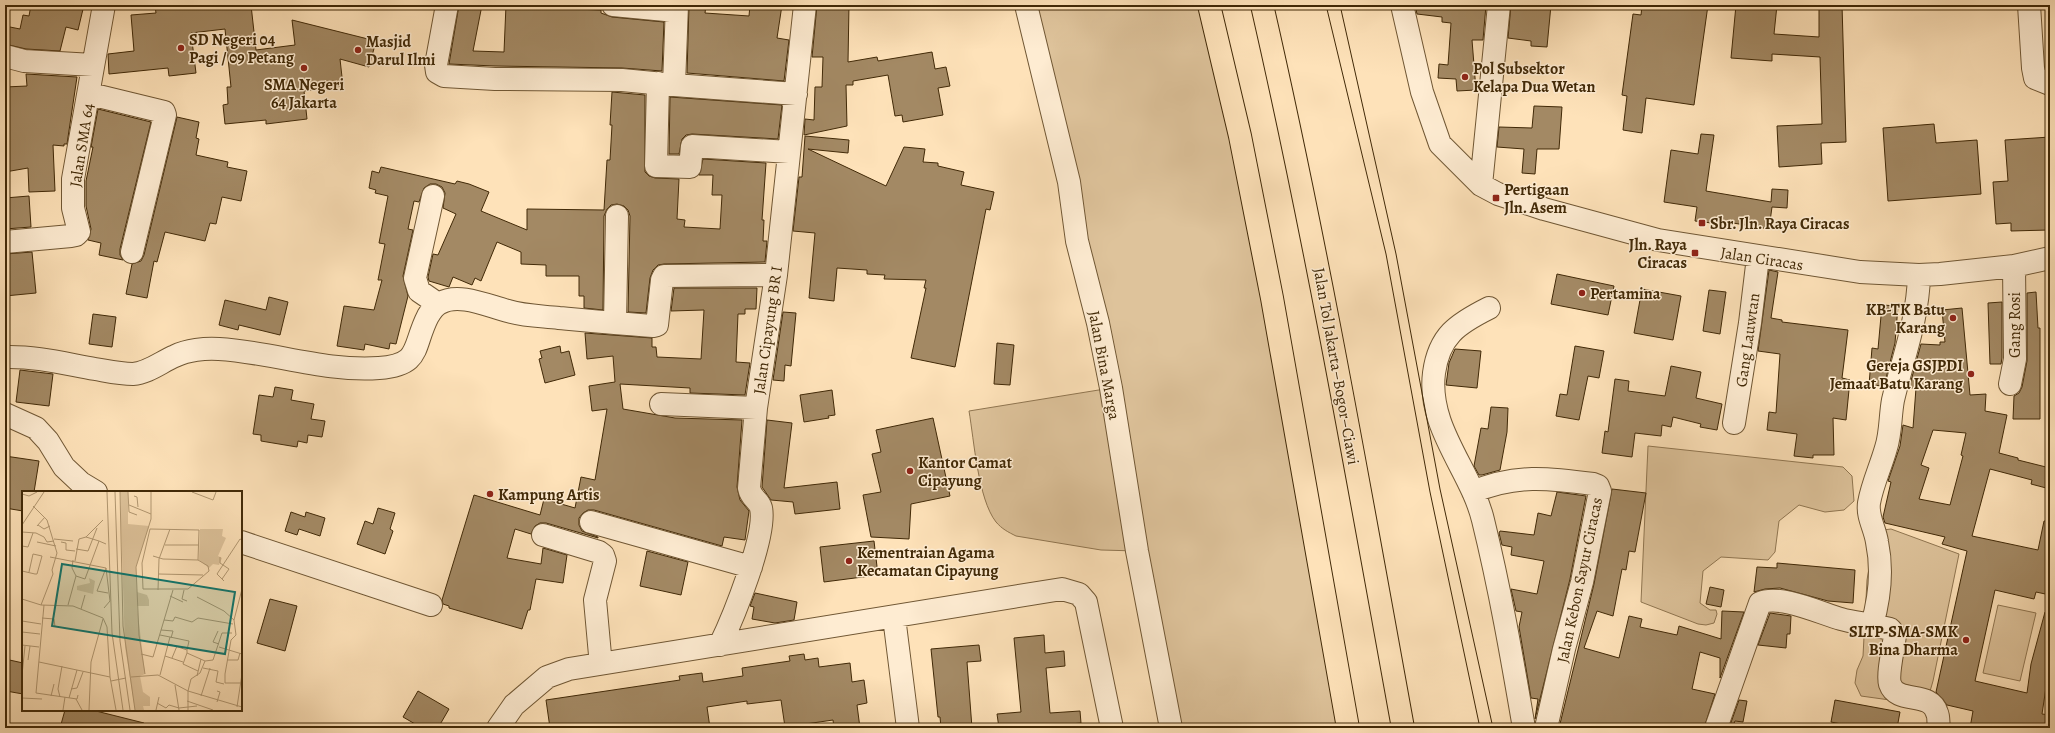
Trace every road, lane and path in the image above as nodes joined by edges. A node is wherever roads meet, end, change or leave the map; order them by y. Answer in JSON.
{"nodes":[{"id":1,"x":104,"y":5,"type":"edge"},
{"id":2,"x":447,"y":5,"type":"edge"},
{"id":3,"x":613,"y":5,"type":"edge"},
{"id":4,"x":805,"y":5,"type":"edge"},
{"id":5,"x":1026,"y":5,"type":"edge"},
{"id":6,"x":1209,"y":5,"type":"edge"},
{"id":7,"x":1262,"y":5,"type":"edge"},
{"id":8,"x":1402,"y":5,"type":"edge"},
{"id":9,"x":1499,"y":5,"type":"edge"},
{"id":10,"x":2029,"y":5,"type":"edge"},
{"id":11,"x":676,"y":8,"type":"edge"},
{"id":12,"x":5,"y":56,"type":"edge"},
{"id":13,"x":93,"y":65,"type":"junction"},
{"id":14,"x":666,"y":84,"type":"junction"},
{"id":15,"x":2050,"y":84,"type":"edge"},
{"id":16,"x":90,"y":94,"type":"junction"},
{"id":17,"x":796,"y":94,"type":"junction"},
{"id":18,"x":789,"y":152,"type":"junction"},
{"id":19,"x":1481,"y":185,"type":"junction"},
{"id":20,"x":433,"y":196,"type":"dead end"},
{"id":21,"x":617,"y":216,"type":"dead end"},
{"id":22,"x":5,"y":242,"type":"edge"},
{"id":23,"x":132,"y":252,"type":"dead end"},
{"id":24,"x":1758,"y":257,"type":"junction"},
{"id":25,"x":2050,"y":258,"type":"edge"},
{"id":26,"x":2014,"y":266,"type":"junction"},
{"id":27,"x":776,"y":275,"type":"junction"},
{"id":28,"x":1919,"y":275,"type":"junction"},
{"id":29,"x":438,"y":304,"type":"junction"},
{"id":30,"x":1489,"y":308,"type":"dead end"},
{"id":31,"x":615,"y":323,"type":"junction"},
{"id":32,"x":5,"y":357,"type":"edge"},
{"id":33,"x":2010,"y":384,"type":"dead end"},
{"id":34,"x":661,"y":404,"type":"dead end"},
{"id":35,"x":756,"y":408,"type":"junction"},
{"id":36,"x":5,"y":414,"type":"edge"},
{"id":37,"x":1734,"y":423,"type":"dead end"},
{"id":38,"x":94,"y":491,"type":"edge"},
{"id":39,"x":1473,"y":492,"type":"junction"},
{"id":40,"x":591,"y":522,"type":"dead end"},
{"id":41,"x":543,"y":535,"type":"dead end"},
{"id":42,"x":242,"y":542,"type":"edge"},
{"id":43,"x":751,"y":567,"type":"junction"},
{"id":44,"x":432,"y":606,"type":"dead end"},
{"id":45,"x":894,"y":617,"type":"junction"},
{"id":46,"x":1872,"y":625,"type":"junction"},
{"id":47,"x":723,"y":639,"type":"junction"},
{"id":48,"x":600,"y":655,"type":"junction"},
{"id":49,"x":514,"y":705,"type":"junction"},
{"id":50,"x":498,"y":728,"type":"edge"},
{"id":51,"x":908,"y":728,"type":"edge"},
{"id":52,"x":1112,"y":728,"type":"edge"},
{"id":53,"x":1171,"y":728,"type":"edge"},
{"id":54,"x":1348,"y":728,"type":"edge"},
{"id":55,"x":1403,"y":728,"type":"edge"},
{"id":56,"x":1524,"y":728,"type":"edge"},
{"id":57,"x":1546,"y":728,"type":"edge"},
{"id":58,"x":1716,"y":728,"type":"edge"},
{"id":59,"x":1939,"y":728,"type":"edge"}],
"edges":[{"from":1,"to":13,"type":"street","name":"Jalan SMA 64"},
{"from":2,"to":14,"type":"street"},
{"from":3,"to":11,"type":"street"},
{"from":4,"to":17,"type":"street","name":"Jalan Cipayung BR I"},
{"from":5,"to":53,"type":"street","name":"Jalan Bina Marga"},
{"from":6,"to":54,"type":"highway"},
{"from":7,"to":55,"type":"highway","name":"Jalan Tol Jakarta–Bogor–Ciawi"},
{"from":8,"to":19,"type":"street","name":"Jalan Ciracas"},
{"from":9,"to":19,"type":"street"},
{"from":10,"to":15,"type":"street"},
{"from":11,"to":14,"type":"street"},
{"from":12,"to":13,"type":"street"},
{"from":13,"to":16,"type":"street","name":"Jalan SMA 64"},
{"from":14,"to":17,"type":"street"},
{"from":14,"to":18,"type":"street"},
{"from":16,"to":22,"type":"street","name":"Jalan SMA 64"},
{"from":16,"to":23,"type":"street"},
{"from":17,"to":18,"type":"street","name":"Jalan Cipayung BR I"},
{"from":18,"to":27,"type":"street","name":"Jalan Cipayung BR I"},
{"from":19,"to":24,"type":"street","name":"Jalan Ciracas"},
{"from":20,"to":29,"type":"street"},
{"from":21,"to":31,"type":"street"},
{"from":24,"to":28,"type":"street","name":"Jalan Ciracas"},
{"from":24,"to":37,"type":"street","name":"Gang Lauwtan"},
{"from":25,"to":26,"type":"street","name":"Jalan Ciracas"},
{"from":26,"to":28,"type":"street","name":"Jalan Ciracas"},
{"from":26,"to":33,"type":"street","name":"Gang Rosi"},
{"from":27,"to":31,"type":"street"},
{"from":27,"to":35,"type":"street","name":"Jalan Cipayung BR I"},
{"from":28,"to":46,"type":"street"},
{"from":29,"to":31,"type":"street"},
{"from":29,"to":32,"type":"street"},
{"from":30,"to":39,"type":"street"},
{"from":34,"to":35,"type":"street"},
{"from":35,"to":43,"type":"street","name":"Jalan Cipayung BR I"},
{"from":36,"to":38,"type":"street"},
{"from":39,"to":56,"type":"street"},
{"from":39,"to":57,"type":"street","name":"Jalan Kebon Sayur Ciracas"},
{"from":40,"to":43,"type":"street"},
{"from":41,"to":48,"type":"street"},
{"from":42,"to":44,"type":"street"},
{"from":43,"to":47,"type":"street","name":"Jalan Cipayung BR I"},
{"from":45,"to":47,"type":"street"},
{"from":45,"to":51,"type":"street"},
{"from":45,"to":52,"type":"street"},
{"from":46,"to":58,"type":"street"},
{"from":46,"to":59,"type":"street"},
{"from":47,"to":48,"type":"street"},
{"from":47,"to":49,"type":"street"},
{"from":48,"to":49,"type":"street"},
{"from":49,"to":50,"type":"street"}]}
